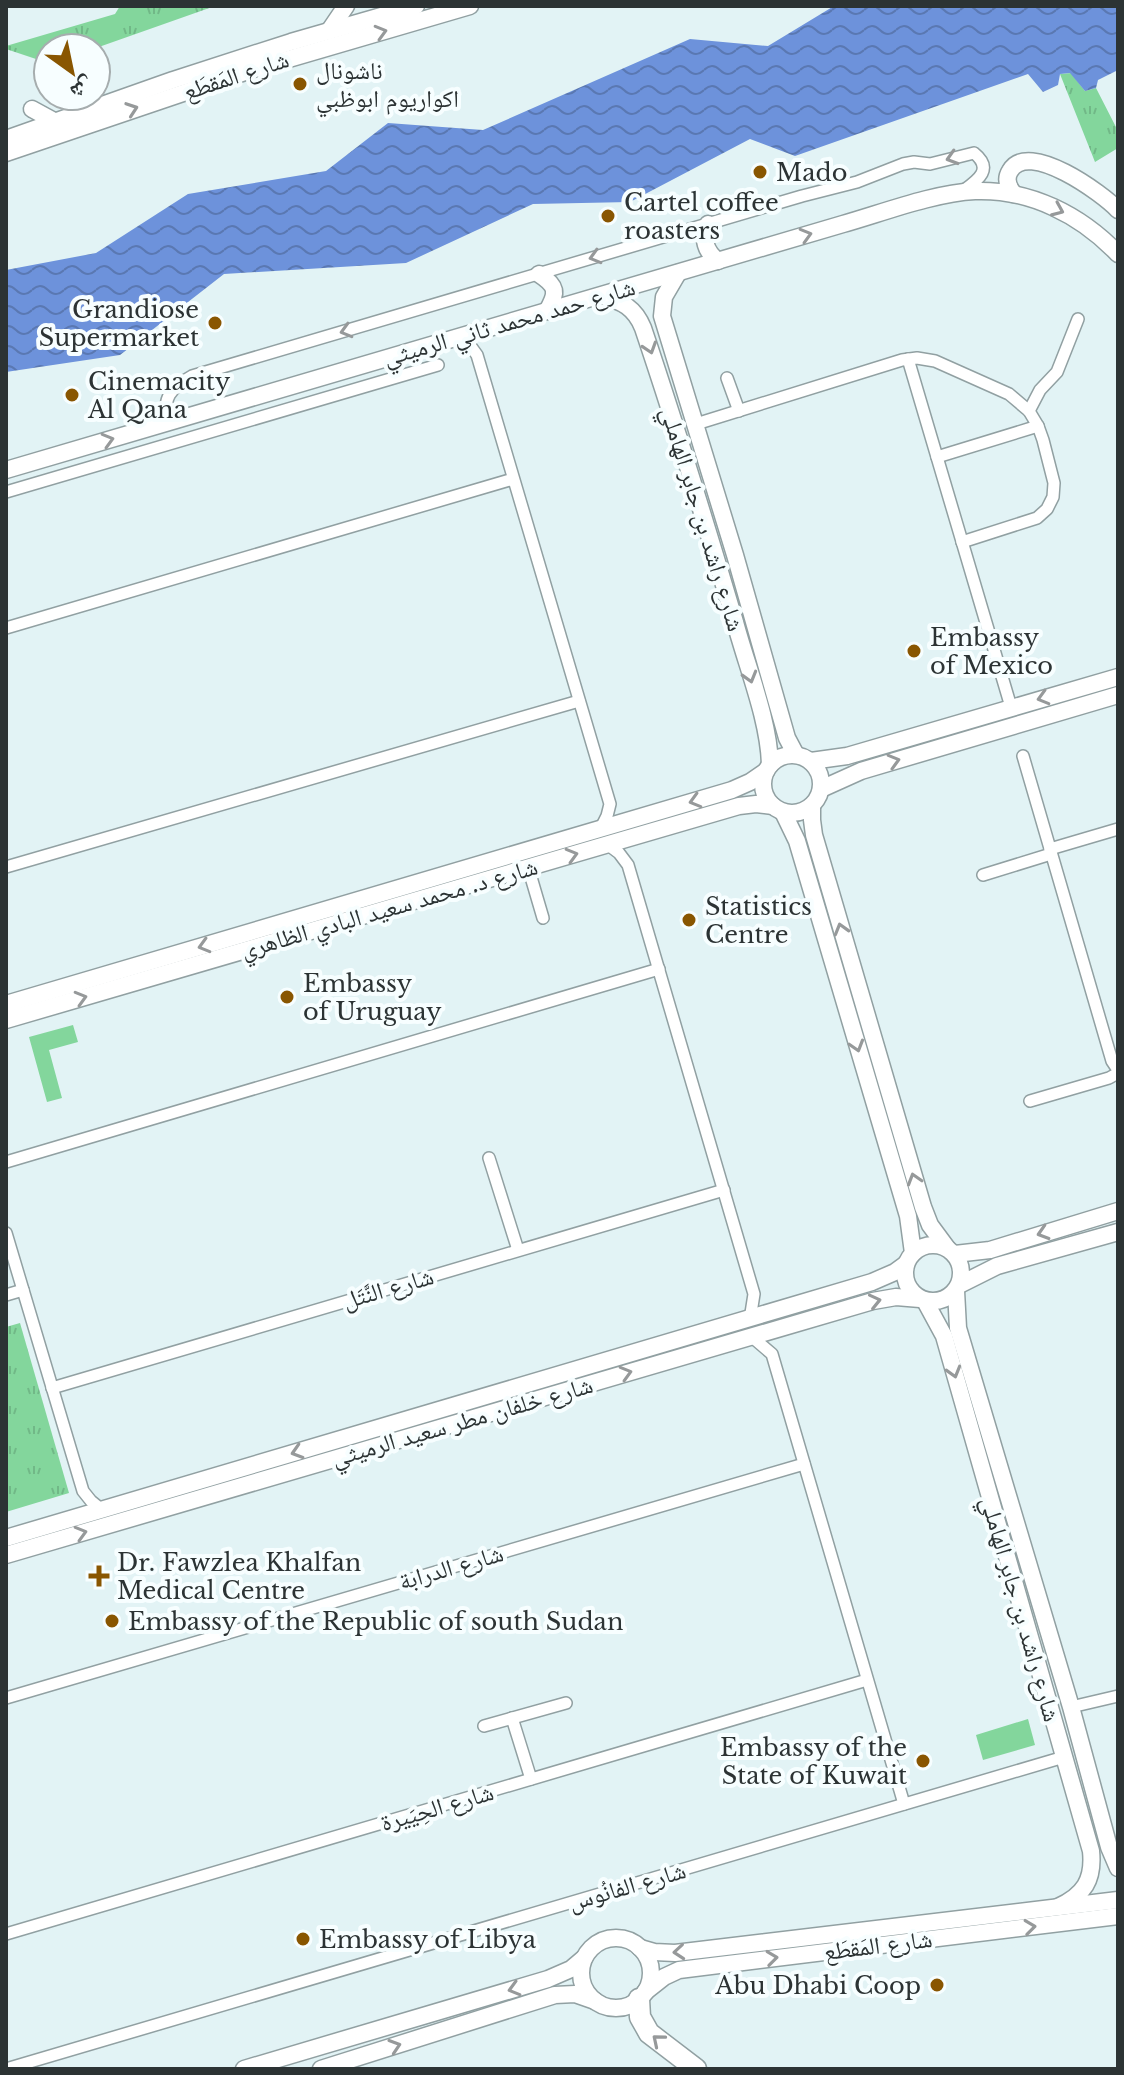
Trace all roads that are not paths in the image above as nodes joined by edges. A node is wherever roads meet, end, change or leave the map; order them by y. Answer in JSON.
{"nodes":[{"id":1,"x":346,"y":6,"type":"edge"},
{"id":2,"x":416,"y":6,"type":"edge"},
{"id":3,"x":470,"y":6,"type":"edge"},
{"id":4,"x":329,"y":31,"type":"junction"},
{"id":5,"x":38,"y":112,"type":"edge"},
{"id":6,"x":60,"y":124,"type":"junction"},
{"id":7,"x":6,"y":139,"type":"edge"},
{"id":8,"x":6,"y":153,"type":"edge"},
{"id":9,"x":959,"y":193,"type":"junction"},
{"id":10,"x":1014,"y":194,"type":"junction"},
{"id":11,"x":1118,"y":210,"type":"edge"},
{"id":12,"x":708,"y":224,"type":"junction"},
{"id":13,"x":1118,"y":254,"type":"edge"},
{"id":14,"x":718,"y":261,"type":"junction"},
{"id":15,"x":678,"y":273,"type":"junction"},
{"id":16,"x":539,"y":274,"type":"junction"},
{"id":17,"x":600,"y":296,"type":"junction"},
{"id":18,"x":547,"y":311,"type":"junction"},
{"id":19,"x":1078,"y":319,"type":"dead end"},
{"id":20,"x":483,"y":330,"type":"junction"},
{"id":21,"x":459,"y":337,"type":"junction"},
{"id":22,"x":477,"y":355,"type":"junction"},
{"id":23,"x":908,"y":359,"type":"junction"},
{"id":24,"x":379,"y":360,"type":"junction"},
{"id":25,"x":438,"y":365,"type":"dead end"},
{"id":26,"x":727,"y":378,"type":"dead end"},
{"id":27,"x":386,"y":381,"type":"junction"},
{"id":28,"x":739,"y":411,"type":"junction"},
{"id":29,"x":1029,"y":411,"type":"junction"},
{"id":30,"x":174,"y":421,"type":"junction"},
{"id":31,"x":696,"y":424,"type":"junction"},
{"id":32,"x":1038,"y":426,"type":"junction"},
{"id":33,"x":72,"y":450,"type":"junction"},
{"id":34,"x":937,"y":457,"type":"junction"},
{"id":35,"x":6,"y":470,"type":"edge"},
{"id":36,"x":78,"y":471,"type":"junction"},
{"id":37,"x":513,"y":479,"type":"junction"},
{"id":38,"x":6,"y":492,"type":"edge"},
{"id":39,"x":962,"y":542,"type":"junction"},
{"id":40,"x":6,"y":628,"type":"edge"},
{"id":41,"x":1118,"y":677,"type":"edge"},
{"id":42,"x":1118,"y":695,"type":"edge"},
{"id":43,"x":579,"y":701,"type":"junction"},
{"id":44,"x":1011,"y":707,"type":"junction"},
{"id":45,"x":1023,"y":756,"type":"dead end"},
{"id":46,"x":804,"y":758,"type":"junction"},
{"id":47,"x":768,"y":768,"type":"junction"},
{"id":48,"x":821,"y":789,"type":"junction"},
{"id":49,"x":610,"y":804,"type":"junction"},
{"id":50,"x":812,"y":806,"type":"junction"},
{"id":51,"x":778,"y":809,"type":"junction"},
{"id":52,"x":633,"y":828,"type":"junction"},
{"id":53,"x":1118,"y":829,"type":"edge"},
{"id":54,"x":604,"y":836,"type":"junction"},
{"id":55,"x":1050,"y":852,"type":"junction"},
{"id":56,"x":628,"y":865,"type":"junction"},
{"id":57,"x":6,"y":867,"type":"edge"},
{"id":58,"x":500,"y":867,"type":"junction"},
{"id":59,"x":528,"y":867,"type":"junction"},
{"id":60,"x":983,"y":875,"type":"dead end"},
{"id":61,"x":543,"y":918,"type":"dead end"},
{"id":62,"x":659,"y":969,"type":"junction"},
{"id":63,"x":6,"y":1004,"type":"edge"},
{"id":64,"x":6,"y":1020,"type":"edge"},
{"id":65,"x":1118,"y":1072,"type":"edge"},
{"id":66,"x":1030,"y":1101,"type":"dead end"},
{"id":67,"x":489,"y":1158,"type":"dead end"},
{"id":68,"x":6,"y":1162,"type":"edge"},
{"id":69,"x":724,"y":1190,"type":"junction"},
{"id":70,"x":1118,"y":1211,"type":"edge"},
{"id":71,"x":1118,"y":1232,"type":"edge"},
{"id":72,"x":6,"y":1233,"type":"edge"},
{"id":73,"x":518,"y":1250,"type":"junction"},
{"id":74,"x":951,"y":1251,"type":"junction"},
{"id":75,"x":909,"y":1259,"type":"junction"},
{"id":76,"x":957,"y":1288,"type":"junction"},
{"id":77,"x":23,"y":1290,"type":"junction"},
{"id":78,"x":754,"y":1294,"type":"junction"},
{"id":79,"x":6,"y":1295,"type":"edge"},
{"id":80,"x":922,"y":1300,"type":"junction"},
{"id":81,"x":775,"y":1311,"type":"junction"},
{"id":82,"x":746,"y":1319,"type":"junction"},
{"id":83,"x":778,"y":1329,"type":"junction"},
{"id":84,"x":751,"y":1336,"type":"junction"},
{"id":85,"x":665,"y":1343,"type":"junction"},
{"id":86,"x":772,"y":1354,"type":"junction"},
{"id":87,"x":670,"y":1360,"type":"junction"},
{"id":88,"x":52,"y":1388,"type":"junction"},
{"id":89,"x":804,"y":1464,"type":"junction"},
{"id":90,"x":83,"y":1491,"type":"junction"},
{"id":91,"x":102,"y":1510,"type":"junction"},
{"id":92,"x":76,"y":1518,"type":"junction"},
{"id":93,"x":6,"y":1538,"type":"edge"},
{"id":94,"x":6,"y":1555,"type":"edge"},
{"id":95,"x":867,"y":1680,"type":"junction"},
{"id":96,"x":1118,"y":1696,"type":"edge"},
{"id":97,"x":6,"y":1698,"type":"edge"},
{"id":98,"x":566,"y":1703,"type":"dead end"},
{"id":99,"x":1071,"y":1707,"type":"junction"},
{"id":100,"x":512,"y":1718,"type":"junction"},
{"id":101,"x":484,"y":1726,"type":"dead end"},
{"id":102,"x":1064,"y":1757,"type":"junction"},
{"id":103,"x":531,"y":1779,"type":"junction"},
{"id":104,"x":904,"y":1804,"type":"junction"},
{"id":105,"x":1109,"y":1847,"type":"junction"},
{"id":106,"x":1118,"y":1868,"type":"edge"},
{"id":107,"x":1118,"y":1900,"type":"edge"},
{"id":108,"x":1058,"y":1907,"type":"junction"},
{"id":109,"x":1118,"y":1916,"type":"edge"},
{"id":110,"x":6,"y":1934,"type":"edge"},
{"id":111,"x":640,"y":1948,"type":"junction"},
{"id":112,"x":584,"y":1958,"type":"junction"},
{"id":113,"x":642,"y":1995,"type":"junction"},
{"id":114,"x":595,"y":2001,"type":"junction"},
{"id":115,"x":6,"y":2069,"type":"edge"},
{"id":116,"x":244,"y":2069,"type":"edge"},
{"id":117,"x":321,"y":2069,"type":"edge"},
{"id":118,"x":696,"y":2069,"type":"edge"}],
"edges":[{"from":1,"to":4,"type":"street"},
{"from":2,"to":4,"type":"street","name":"شارع المَقطَع"},
{"from":6,"to":3,"type":"street","name":"شارع المَقطَع","one_way":true},
{"from":4,"to":6,"type":"street","name":"شارع المَقطَع"},
{"from":5,"to":6,"type":"street"},
{"from":6,"to":7,"type":"street","name":"شارع المَقطَع"},
{"from":6,"to":8,"type":"street","name":"شارع المَقطَع"},
{"from":9,"to":10,"type":"street","name":"شارع حمد محمد ثاني الرميثي"},
{"from":9,"to":12,"type":"street","one_way":true},
{"from":14,"to":9,"type":"street","name":"شارع حمد محمد ثاني الرميثي","one_way":true},
{"from":10,"to":11,"type":"street"},
{"from":10,"to":13,"type":"street","name":"شارع حمد محمد ثاني الرميثي","one_way":true},
{"from":12,"to":14,"type":"street"},
{"from":12,"to":16,"type":"street","one_way":true},
{"from":14,"to":15,"type":"street","name":"شارع حمد محمد ثاني الرميثي"},
{"from":15,"to":17,"type":"street","name":"شارع حمد محمد ثاني الرميثي"},
{"from":15,"to":31,"type":"street","name":"شارع راشد بن جابر الهاملي"},
{"from":16,"to":18,"type":"street"},
{"from":16,"to":30,"type":"street","one_way":true},
{"from":17,"to":18,"type":"street","name":"شارع حمد محمد ثاني الرميثي"},
{"from":17,"to":47,"type":"street","name":"شارع راشد بن جابر الهاملي","one_way":true},
{"from":18,"to":20,"type":"street","name":"شارع حمد محمد ثاني الرميثي"},
{"from":19,"to":29,"type":"street"},
{"from":20,"to":21,"type":"street","name":"شارع حمد محمد ثاني الرميثي"},
{"from":20,"to":22,"type":"street"},
{"from":21,"to":22,"type":"street"},
{"from":21,"to":24,"type":"street","name":"شارع حمد محمد ثاني الرميثي"},
{"from":22,"to":37,"type":"street"},
{"from":23,"to":28,"type":"street"},
{"from":23,"to":29,"type":"street"},
{"from":23,"to":34,"type":"street"},
{"from":24,"to":27,"type":"street"},
{"from":24,"to":30,"type":"street","name":"شارع حمد محمد ثاني الرميثي"},
{"from":25,"to":27,"type":"street"},
{"from":26,"to":28,"type":"street"},
{"from":27,"to":36,"type":"street"},
{"from":28,"to":31,"type":"street"},
{"from":29,"to":32,"type":"street"},
{"from":33,"to":30,"type":"street","name":"شارع حمد محمد ثاني الرميثي","one_way":true},
{"from":31,"to":46,"type":"street","name":"شارع راشد بن جابر الهاملي"},
{"from":32,"to":34,"type":"street"},
{"from":32,"to":39,"type":"street"},
{"from":33,"to":35,"type":"street","name":"شارع حمد محمد ثاني الرميثي"},
{"from":33,"to":36,"type":"street"},
{"from":34,"to":39,"type":"street"},
{"from":36,"to":38,"type":"street"},
{"from":37,"to":40,"type":"street"},
{"from":37,"to":43,"type":"street"},
{"from":39,"to":44,"type":"street"},
{"from":41,"to":44,"type":"street","one_way":true},
{"from":48,"to":42,"type":"street","one_way":true},
{"from":43,"to":49,"type":"street"},
{"from":43,"to":57,"type":"street"},
{"from":44,"to":46,"type":"street"},
{"from":45,"to":55,"type":"street"},
{"from":46,"to":47,"type":"street"},
{"from":46,"to":48,"type":"street"},
{"from":47,"to":51,"type":"street"},
{"from":47,"to":52,"type":"street","name":"شارع د. محمد سعيد البادي الظاهري","one_way":true},
{"from":48,"to":50,"type":"street"},
{"from":49,"to":52,"type":"street"},
{"from":49,"to":54,"type":"street"},
{"from":50,"to":51,"type":"street"},
{"from":74,"to":50,"type":"street","one_way":true},
{"from":51,"to":52,"type":"street","name":"شارع د. محمد سعيد البادي الظاهري"},
{"from":51,"to":75,"type":"street","one_way":true},
{"from":52,"to":54,"type":"street","name":"شارع د. محمد سعيد البادي الظاهري"},
{"from":52,"to":56,"type":"street"},
{"from":53,"to":55,"type":"street"},
{"from":54,"to":56,"type":"street"},
{"from":54,"to":58,"type":"street","name":"شارع د. محمد سعيد البادي الظاهري"},
{"from":59,"to":54,"type":"street","name":"شارع د. محمد سعيد البادي الظاهري","one_way":true},
{"from":55,"to":60,"type":"street"},
{"from":55,"to":65,"type":"street"},
{"from":56,"to":62,"type":"street"},
{"from":58,"to":59,"type":"street","name":"شارع د. محمد سعيد البادي الظاهري"},
{"from":58,"to":63,"type":"street","name":"شارع د. محمد سعيد البادي الظاهري","one_way":true},
{"from":64,"to":58,"type":"street","name":"شارع د. محمد سعيد البادي الظاهري","one_way":true},
{"from":59,"to":61,"type":"street"},
{"from":62,"to":68,"type":"street"},
{"from":62,"to":69,"type":"street"},
{"from":65,"to":66,"type":"street"},
{"from":67,"to":73,"type":"street"},
{"from":69,"to":73,"type":"street","name":"شارع النَّتَل"},
{"from":69,"to":78,"type":"street"},
{"from":70,"to":74,"type":"street","one_way":true},
{"from":71,"to":76,"type":"street"},
{"from":72,"to":77,"type":"street"},
{"from":73,"to":88,"type":"street","name":"شارع النَّتَل"},
{"from":74,"to":75,"type":"street"},
{"from":74,"to":76,"type":"street"},
{"from":75,"to":80,"type":"street"},
{"from":75,"to":81,"type":"street","name":"شارع خلفان مطر سعيد الرميثي"},
{"from":76,"to":80,"type":"street"},
{"from":76,"to":99,"type":"street","name":"شارع راشد بن جابر الهاملي"},
{"from":77,"to":79,"type":"street"},
{"from":77,"to":88,"type":"street"},
{"from":78,"to":81,"type":"street"},
{"from":78,"to":82,"type":"street"},
{"from":83,"to":80,"type":"street","name":"شارع خلفان مطر سعيد الرميثي","one_way":true},
{"from":80,"to":102,"type":"street","name":"شارع راشد بن جابر الهاملي","one_way":true},
{"from":81,"to":82,"type":"street","name":"شارع خلفان مطر سعيد الرميثي"},
{"from":82,"to":85,"type":"street","name":"شارع خلفان مطر سعيد الرميثي"},
{"from":83,"to":84,"type":"street","name":"شارع خلفان مطر سعيد الرميثي"},
{"from":83,"to":86,"type":"street"},
{"from":84,"to":86,"type":"street"},
{"from":84,"to":87,"type":"street","name":"شارع خلفان مطر سعيد الرميثي"},
{"from":85,"to":87,"type":"street"},
{"from":85,"to":91,"type":"street","name":"شارع خلفان مطر سعيد الرميثي","one_way":true},
{"from":86,"to":89,"type":"street"},
{"from":94,"to":87,"type":"street","name":"شارع خلفان مطر سعيد الرميثي","one_way":true},
{"from":88,"to":90,"type":"street"},
{"from":89,"to":95,"type":"street"},
{"from":89,"to":97,"type":"street","name":"شارع الدرابة"},
{"from":90,"to":91,"type":"street"},
{"from":90,"to":92,"type":"street"},
{"from":91,"to":92,"type":"street","name":"شارع خلفان مطر سعيد الرميثي"},
{"from":92,"to":93,"type":"street","name":"شارع خلفان مطر سعيد الرميثي"},
{"from":95,"to":103,"type":"street","name":"شارع الحِيَيرة"},
{"from":95,"to":104,"type":"street"},
{"from":96,"to":99,"type":"street"},
{"from":98,"to":100,"type":"street"},
{"from":99,"to":105,"type":"street","name":"شارع راشد بن جابر الهاملي"},
{"from":100,"to":101,"type":"street"},
{"from":100,"to":103,"type":"street"},
{"from":102,"to":104,"type":"street","name":"شارع الفانُوس"},
{"from":102,"to":105,"type":"street"},
{"from":102,"to":108,"type":"street","name":"شارع راشد بن جابر الهاملي"},
{"from":103,"to":110,"type":"street","name":"شارع الحِيَيرة"},
{"from":104,"to":115,"type":"street","name":"شارع الفانُوس"},
{"from":105,"to":106,"type":"street","name":"شارع راشد بن جابر الهاملي"},
{"from":107,"to":108,"type":"street","name":"شارع المَقطَع"},
{"from":108,"to":111,"type":"street","name":"شارع المَقطَع","one_way":true},
{"from":113,"to":109,"type":"street","name":"شارع المَقطَع","one_way":true},
{"from":111,"to":112,"type":"street"},
{"from":111,"to":113,"type":"street"},
{"from":112,"to":114,"type":"street"},
{"from":112,"to":116,"type":"street","one_way":true},
{"from":113,"to":114,"type":"street"},
{"from":118,"to":113,"type":"highway","one_way":true},
{"from":117,"to":114,"type":"street","one_way":true}]}
